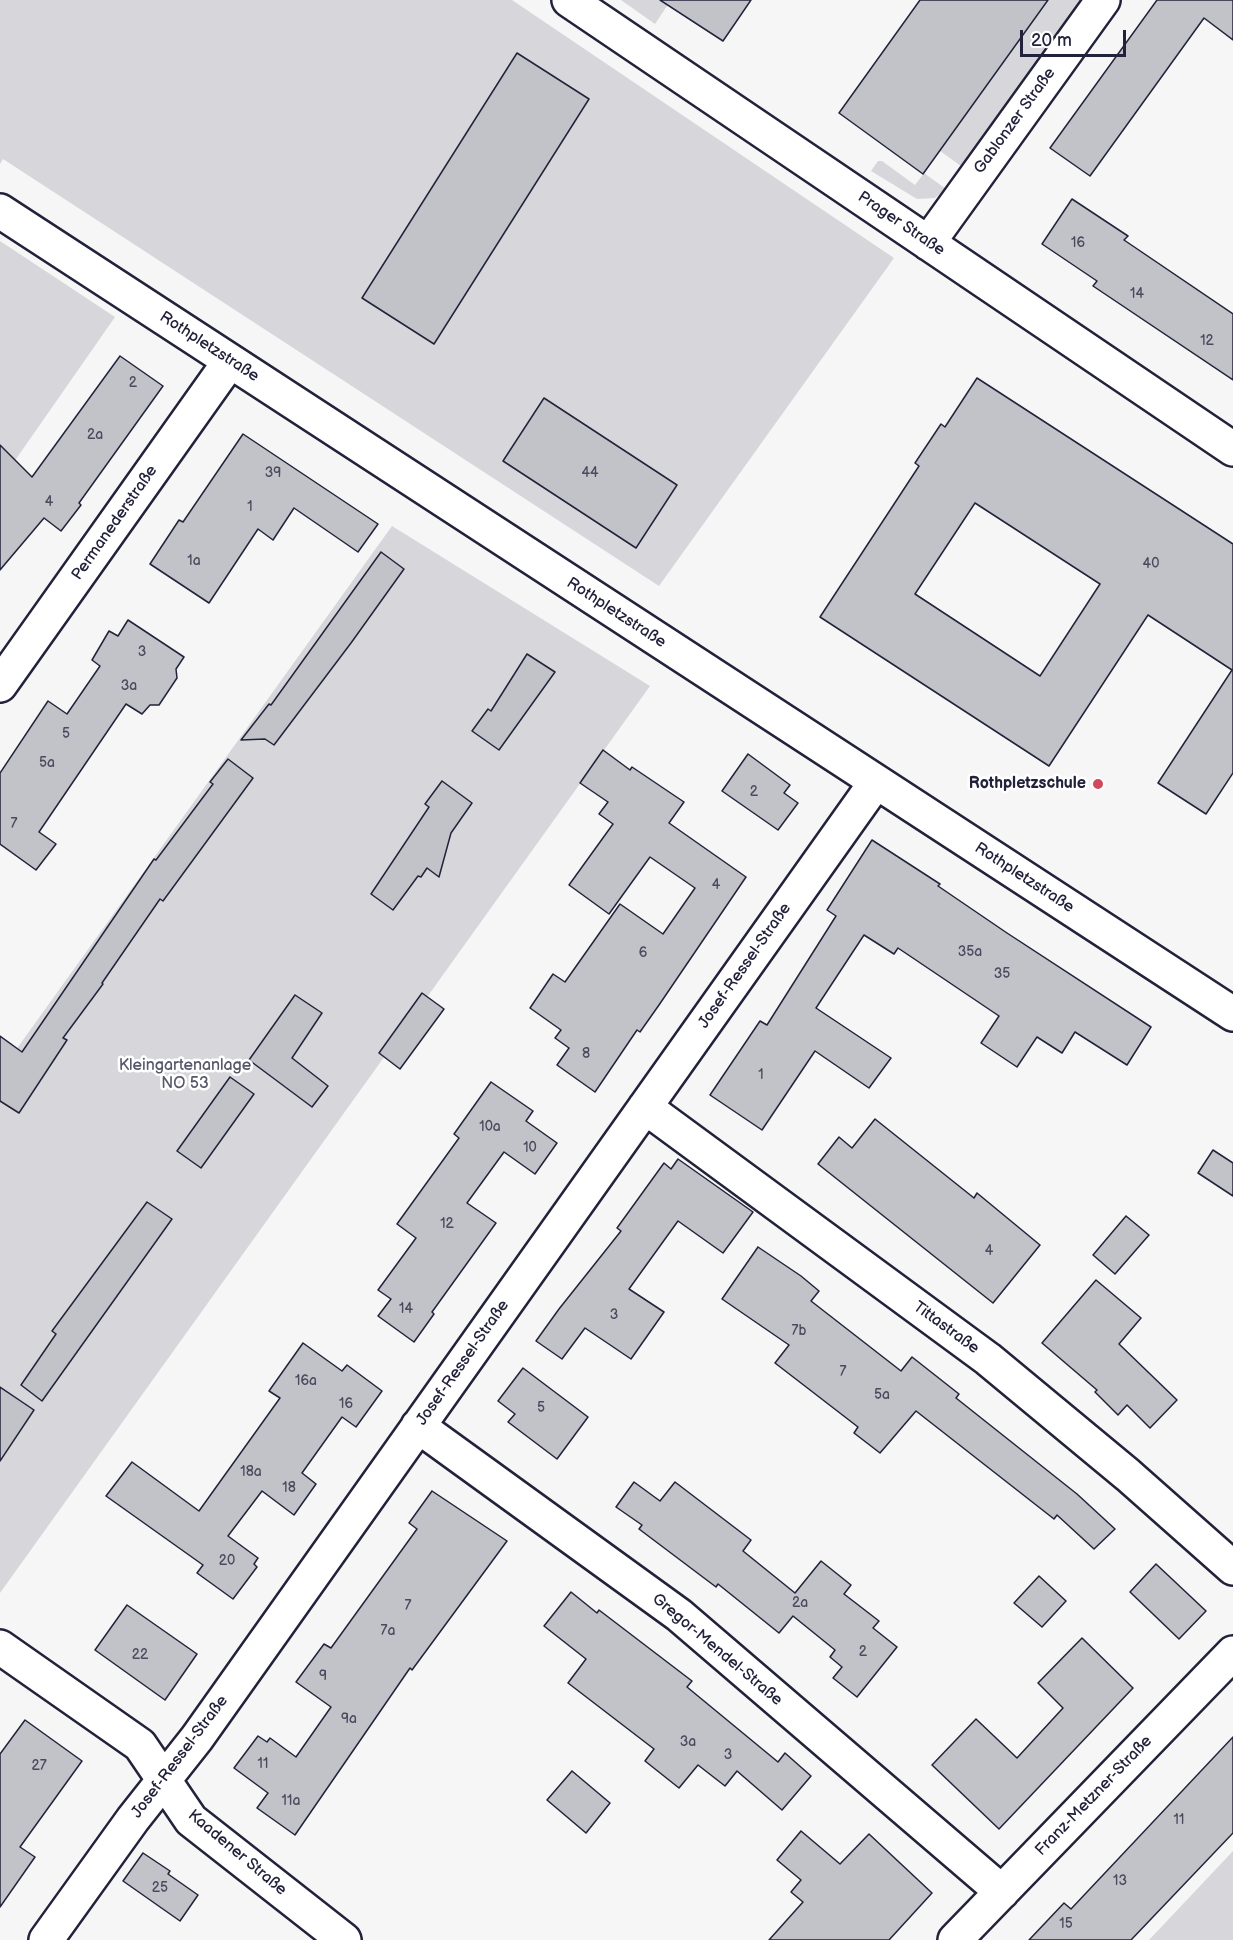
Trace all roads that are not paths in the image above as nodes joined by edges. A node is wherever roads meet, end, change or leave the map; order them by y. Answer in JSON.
{"nodes":[{"id":1,"x":569,"y":0,"type":"edge"},
{"id":2,"x":1103,"y":0,"type":"edge"},
{"id":3,"x":0,"y":212,"type":"edge"},
{"id":4,"x":928,"y":243,"type":"junction"},
{"id":5,"x":230,"y":361,"type":"junction"},
{"id":6,"x":1233,"y":449,"type":"edge"},
{"id":7,"x":0,"y":685,"type":"edge"},
{"id":8,"x":876,"y":782,"type":"junction"},
{"id":9,"x":1233,"y":1014,"type":"edge"},
{"id":10,"x":645,"y":1107,"type":"junction"},
{"id":11,"x":418,"y":1426,"type":"junction"},
{"id":12,"x":1233,"y":1568,"type":"edge"},
{"id":13,"x":0,"y":1647,"type":"edge"},
{"id":14,"x":1233,"y":1653,"type":"edge"},
{"id":15,"x":163,"y":1780,"type":"junction"},
{"id":16,"x":1002,"y":1892,"type":"junction"},
{"id":17,"x":46,"y":1940,"type":"edge"},
{"id":18,"x":344,"y":1940,"type":"edge"},
{"id":19,"x":955,"y":1940,"type":"edge"}],
"edges":[{"from":1,"to":4,"type":"street","name":"Prager Straße"},
{"from":2,"to":4,"type":"street","name":"Gablonzer Straße"},
{"from":3,"to":5,"type":"street","name":"Rothpletzstraße"},
{"from":4,"to":6,"type":"street","name":"Prager Straße"},
{"from":5,"to":7,"type":"street","name":"Permanederstraße"},
{"from":5,"to":8,"type":"street","name":"Rothpletzstraße"},
{"from":8,"to":9,"type":"street","name":"Rothpletzstraße"},
{"from":8,"to":10,"type":"street","name":"Josef-Ressel-Straße"},
{"from":10,"to":11,"type":"street","name":"Josef-Ressel-Straße"},
{"from":10,"to":12,"type":"street","name":"Tittastraße"},
{"from":11,"to":15,"type":"street","name":"Josef-Ressel-Straße"},
{"from":11,"to":16,"type":"street","name":"Gregor-Mendel-Straße"},
{"from":13,"to":15,"type":"street","name":"Kaadener Straße"},
{"from":14,"to":16,"type":"street","name":"Franz-Metzner-Straße"},
{"from":15,"to":17,"type":"street","name":"Josef-Ressel-Straße"},
{"from":15,"to":18,"type":"street","name":"Kaadener Straße"},
{"from":16,"to":19,"type":"street","name":"Franz-Metzner-Straße"}]}
